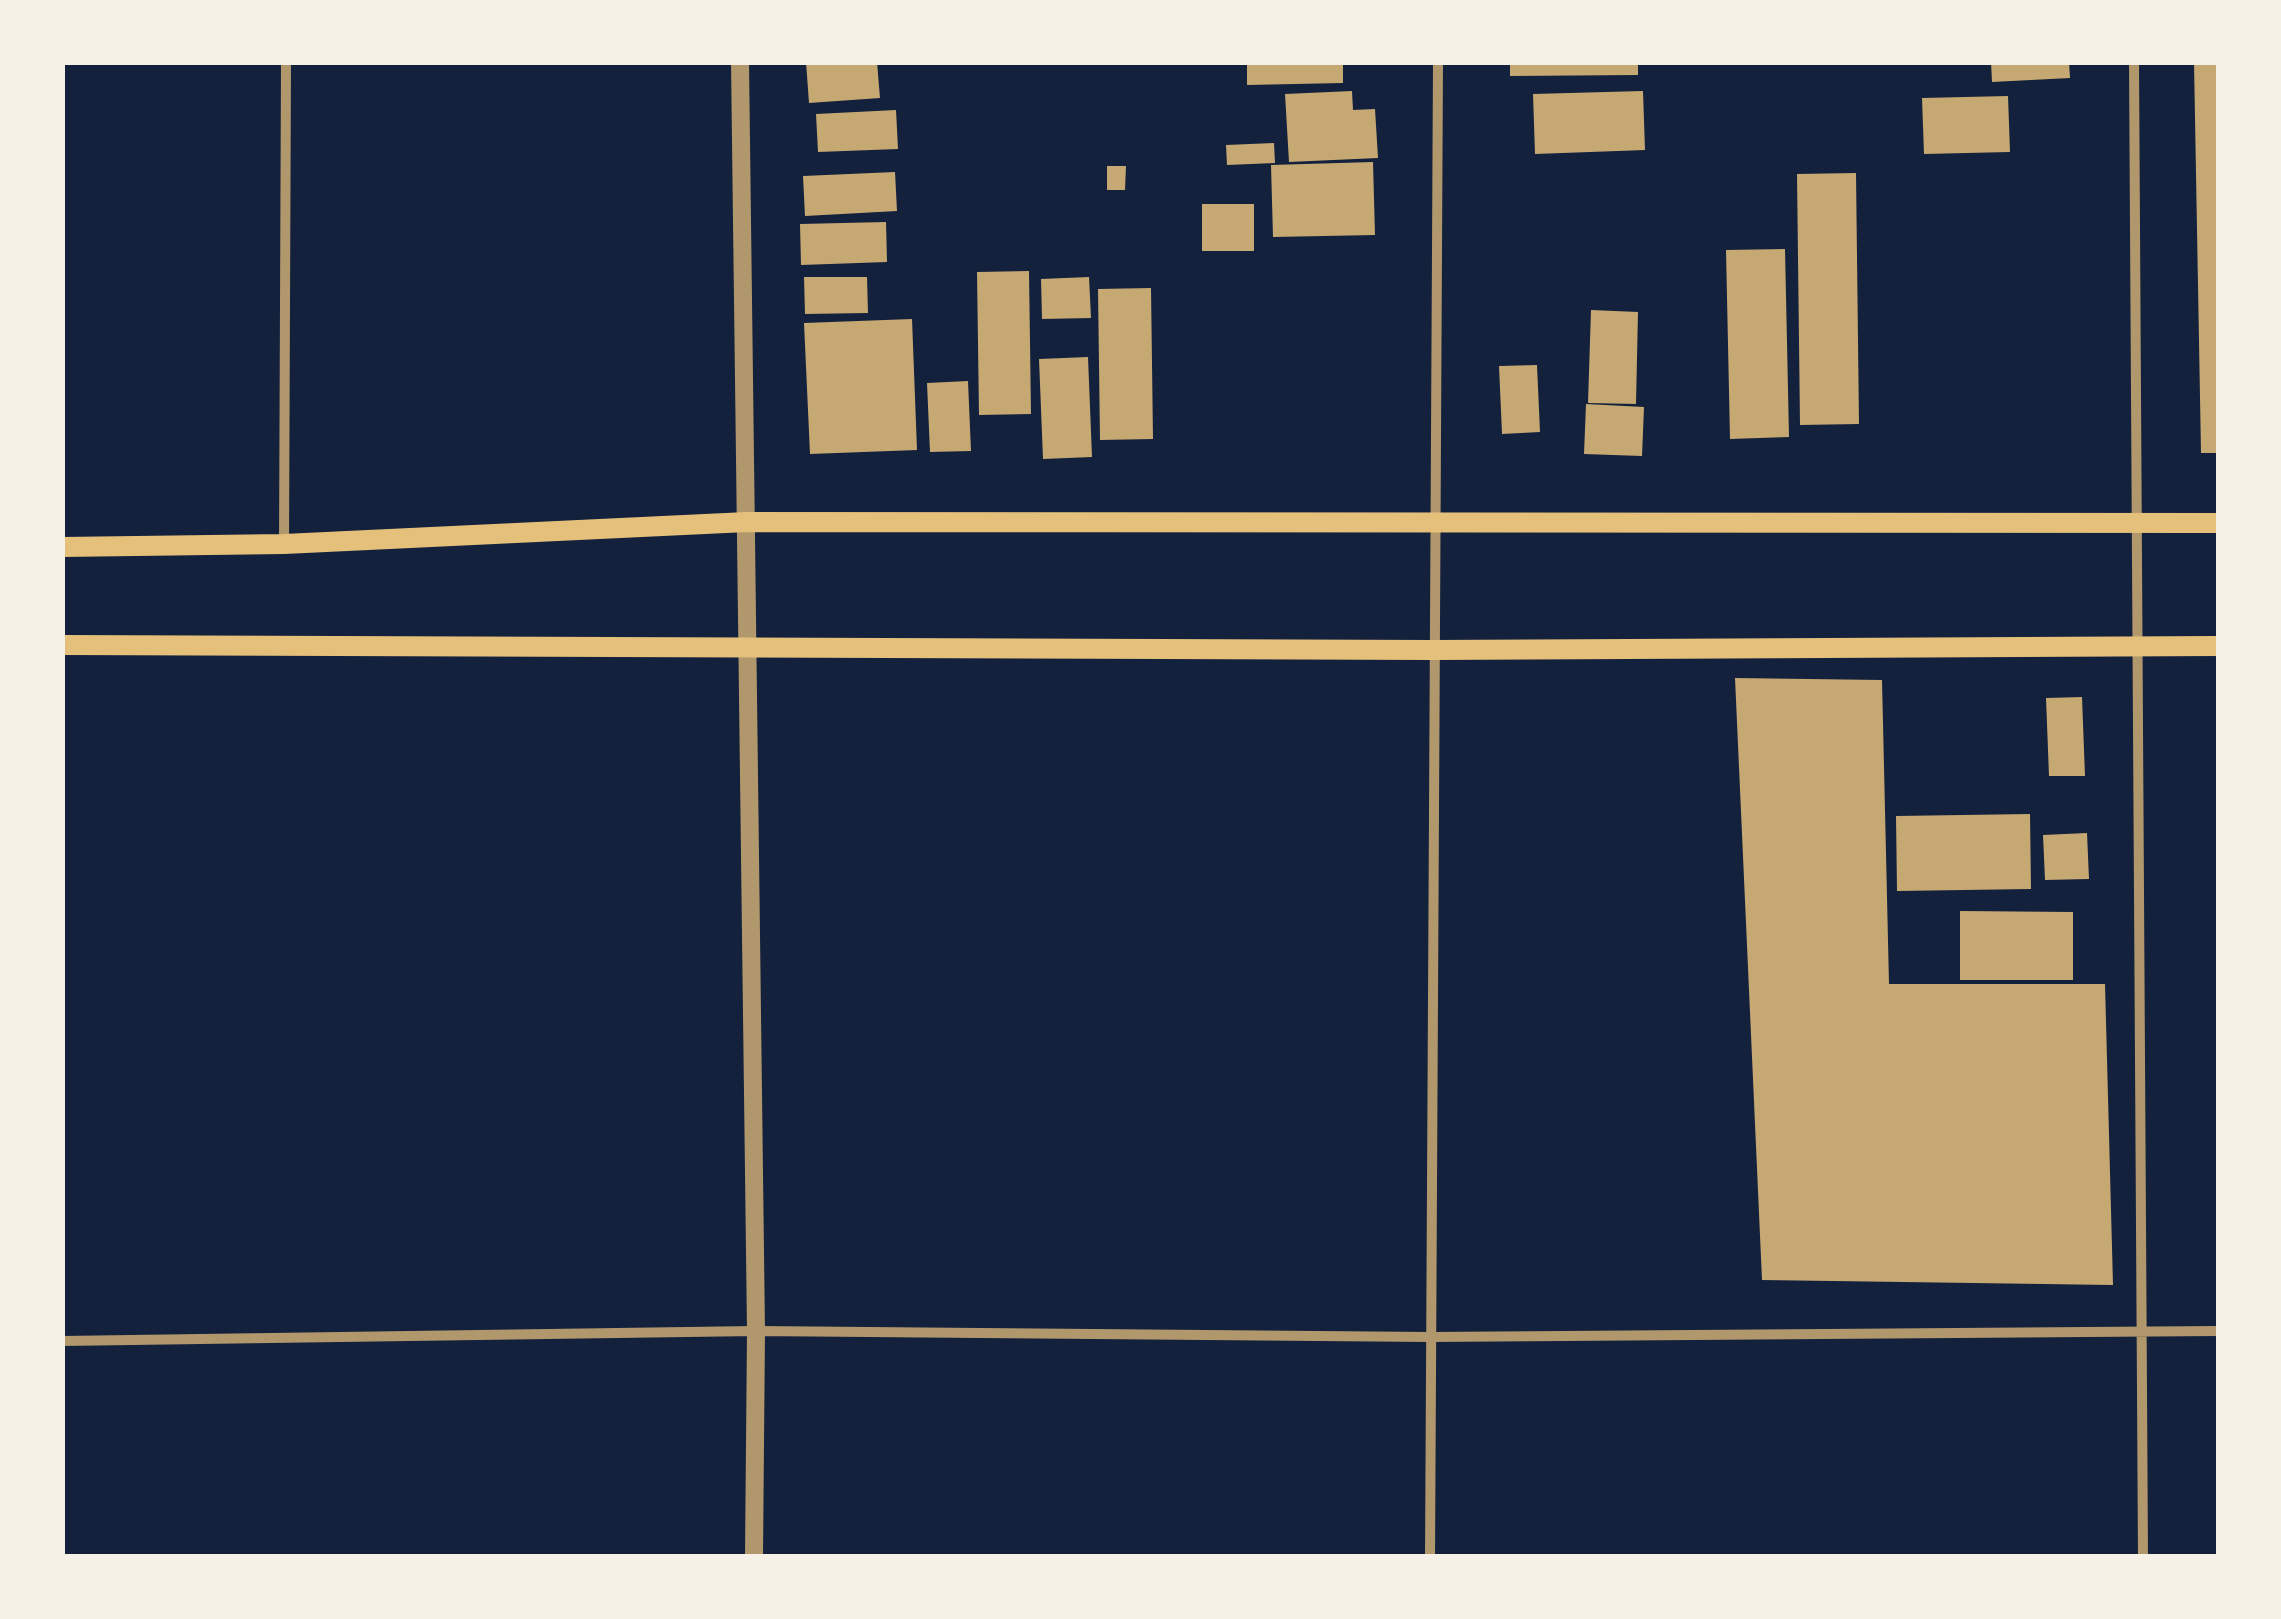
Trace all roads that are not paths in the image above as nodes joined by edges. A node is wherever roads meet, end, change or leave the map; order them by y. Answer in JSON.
{"nodes":[{"id":1,"x":286,"y":62,"type":"edge"},
{"id":2,"x":740,"y":62,"type":"edge"},
{"id":3,"x":1438,"y":62,"type":"edge"},
{"id":4,"x":2134,"y":62,"type":"edge"},
{"id":5,"x":1433,"y":519,"type":"junction"},
{"id":6,"x":747,"y":522,"type":"junction"},
{"id":7,"x":2138,"y":523,"type":"junction"},
{"id":8,"x":2218,"y":523,"type":"edge"},
{"id":9,"x":284,"y":544,"type":"junction"},
{"id":10,"x":62,"y":547,"type":"edge"},
{"id":11,"x":62,"y":646,"type":"edge"},
{"id":12,"x":748,"y":646,"type":"junction"},
{"id":13,"x":2139,"y":646,"type":"junction"},
{"id":14,"x":2218,"y":646,"type":"edge"},
{"id":15,"x":1433,"y":650,"type":"junction"},
{"id":16,"x":756,"y":1331,"type":"junction"},
{"id":17,"x":2218,"y":1331,"type":"edge"},
{"id":18,"x":2143,"y":1332,"type":"junction"},
{"id":19,"x":1430,"y":1337,"type":"junction"},
{"id":20,"x":62,"y":1340,"type":"edge"},
{"id":21,"x":754,"y":1556,"type":"edge"},
{"id":22,"x":1430,"y":1556,"type":"edge"},
{"id":23,"x":2143,"y":1556,"type":"edge"}],
"edges":[{"from":1,"to":9,"type":"street"},
{"from":2,"to":6,"type":"street"},
{"from":3,"to":5,"type":"street"},
{"from":4,"to":7,"type":"street"},
{"from":5,"to":6,"type":"main road"},
{"from":5,"to":7,"type":"main road"},
{"from":5,"to":15,"type":"street"},
{"from":6,"to":9,"type":"main road"},
{"from":6,"to":12,"type":"street"},
{"from":7,"to":8,"type":"main road"},
{"from":7,"to":13,"type":"street"},
{"from":9,"to":10,"type":"main road"},
{"from":11,"to":12,"type":"main road"},
{"from":12,"to":15,"type":"main road"},
{"from":12,"to":16,"type":"street"},
{"from":13,"to":14,"type":"main road"},
{"from":13,"to":15,"type":"main road"},
{"from":13,"to":18,"type":"street"},
{"from":15,"to":19,"type":"street"},
{"from":16,"to":19,"type":"street"},
{"from":16,"to":20,"type":"street"},
{"from":16,"to":21,"type":"street"},
{"from":17,"to":18,"type":"street"},
{"from":18,"to":19,"type":"street"},
{"from":18,"to":23,"type":"street"},
{"from":19,"to":22,"type":"street"}]}
